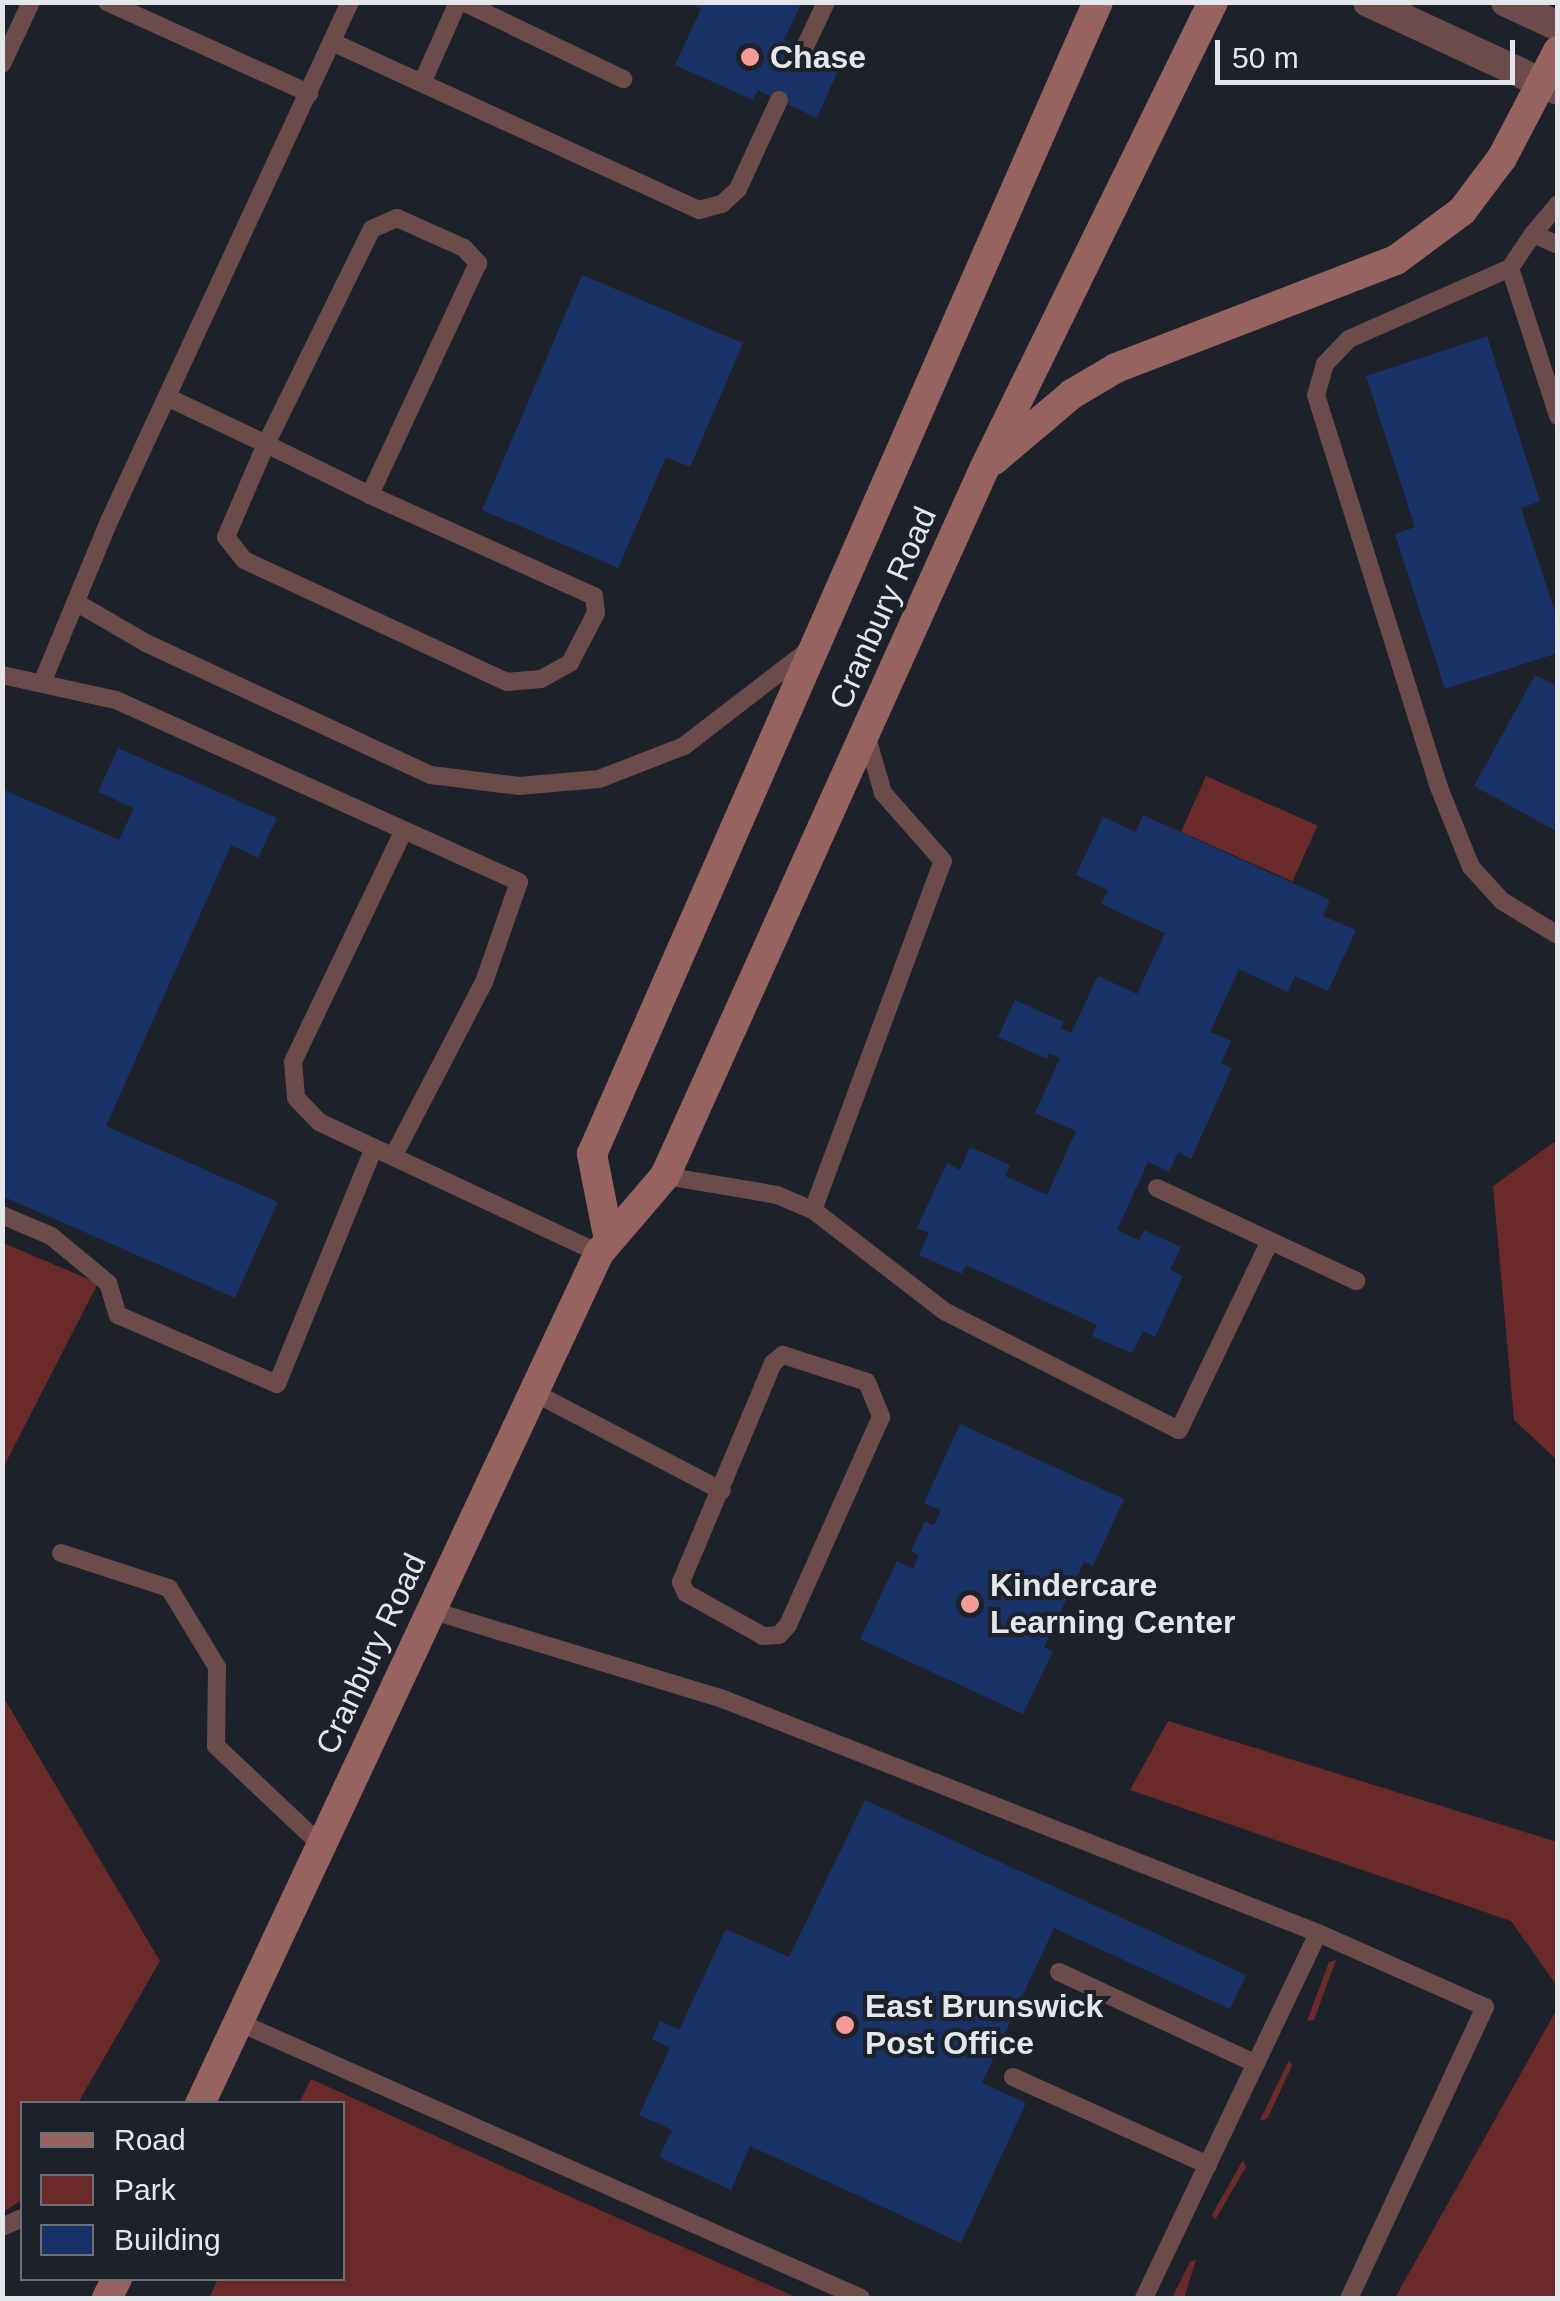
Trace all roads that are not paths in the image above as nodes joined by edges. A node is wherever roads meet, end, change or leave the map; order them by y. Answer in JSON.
{"nodes":[{"id":1,"x":31,"y":2,"type":"edge"},
{"id":2,"x":107,"y":2,"type":"edge"},
{"id":3,"x":350,"y":2,"type":"edge"},
{"id":4,"x":461,"y":2,"type":"edge"},
{"id":5,"x":826,"y":2,"type":"edge"},
{"id":6,"x":1098,"y":2,"type":"edge"},
{"id":7,"x":1213,"y":2,"type":"edge"},
{"id":8,"x":1368,"y":2,"type":"edge"},
{"id":9,"x":1506,"y":2,"type":"edge"},
{"id":10,"x":1558,"y":26,"type":"edge"},
{"id":11,"x":332,"y":42,"type":"junction"},
{"id":12,"x":804,"y":50,"type":"dead end"},
{"id":13,"x":1558,"y":51,"type":"edge"},
{"id":14,"x":2,"y":64,"type":"edge"},
{"id":15,"x":622,"y":78,"type":"dead end"},
{"id":16,"x":422,"y":83,"type":"junction"},
{"id":17,"x":1550,"y":86,"type":"edge"},
{"id":18,"x":309,"y":94,"type":"junction"},
{"id":19,"x":780,"y":100,"type":"dead end"},
{"id":20,"x":1558,"y":204,"type":"edge"},
{"id":21,"x":1533,"y":234,"type":"junction"},
{"id":22,"x":1558,"y":245,"type":"edge"},
{"id":23,"x":1510,"y":268,"type":"junction"},
{"id":24,"x":167,"y":396,"type":"junction"},
{"id":25,"x":1558,"y":416,"type":"edge"},
{"id":26,"x":266,"y":444,"type":"junction"},
{"id":27,"x":984,"y":469,"type":"junction"},
{"id":28,"x":370,"y":495,"type":"junction"},
{"id":29,"x":79,"y":604,"type":"junction"},
{"id":30,"x":810,"y":648,"type":"junction"},
{"id":31,"x":2,"y":675,"type":"edge"},
{"id":32,"x":42,"y":683,"type":"junction"},
{"id":33,"x":866,"y":733,"type":"junction"},
{"id":34,"x":403,"y":832,"type":"junction"},
{"id":35,"x":1558,"y":935,"type":"edge"},
{"id":36,"x":374,"y":1148,"type":"junction"},
{"id":37,"x":394,"y":1157,"type":"junction"},
{"id":38,"x":664,"y":1176,"type":"junction"},
{"id":39,"x":1157,"y":1188,"type":"dead end"},
{"id":40,"x":814,"y":1210,"type":"junction"},
{"id":41,"x":2,"y":1215,"type":"edge"},
{"id":42,"x":1270,"y":1241,"type":"junction"},
{"id":43,"x":604,"y":1244,"type":"junction"},
{"id":44,"x":1356,"y":1281,"type":"dead end"},
{"id":45,"x":533,"y":1392,"type":"junction"},
{"id":46,"x":722,"y":1491,"type":"junction"},
{"id":47,"x":61,"y":1553,"type":"dead end"},
{"id":48,"x":430,"y":1610,"type":"junction"},
{"id":49,"x":321,"y":1844,"type":"junction"},
{"id":50,"x":1318,"y":1933,"type":"junction"},
{"id":51,"x":1058,"y":1972,"type":"dead end"},
{"id":52,"x":238,"y":2022,"type":"junction"},
{"id":53,"x":1256,"y":2064,"type":"junction"},
{"id":54,"x":1013,"y":2077,"type":"dead end"},
{"id":55,"x":201,"y":2101,"type":"edge"},
{"id":56,"x":1208,"y":2165,"type":"junction"},
{"id":57,"x":861,"y":2298,"type":"edge"},
{"id":58,"x":1144,"y":2298,"type":"edge"},
{"id":59,"x":1350,"y":2298,"type":"edge"}],
"edges":[{"from":1,"to":14,"type":"lane"},
{"from":2,"to":18,"type":"lane"},
{"from":3,"to":11,"type":"lane"},
{"from":4,"to":15,"type":"lane"},
{"from":4,"to":16,"type":"lane"},
{"from":5,"to":12,"type":"lane"},
{"from":6,"to":30,"type":"main road","name":"Cranbury Road"},
{"from":7,"to":27,"type":"main road","name":"Cranbury Road"},
{"from":8,"to":17,"type":"street"},
{"from":9,"to":10,"type":"street"},
{"from":11,"to":16,"type":"lane"},
{"from":11,"to":18,"type":"lane"},
{"from":13,"to":17,"type":"main road"},
{"from":16,"to":19,"type":"lane"},
{"from":17,"to":27,"type":"main road"},
{"from":18,"to":24,"type":"lane"},
{"from":20,"to":21,"type":"lane"},
{"from":21,"to":22,"type":"lane"},
{"from":21,"to":23,"type":"lane"},
{"from":23,"to":25,"type":"lane"},
{"from":23,"to":35,"type":"lane"},
{"from":24,"to":26,"type":"lane"},
{"from":24,"to":29,"type":"lane"},
{"from":26,"to":28,"type":"lane"},
{"from":26,"to":28,"type":"lane"},
{"from":26,"to":28,"type":"lane"},
{"from":27,"to":33,"type":"main road","name":"Cranbury Road"},
{"from":29,"to":30,"type":"lane"},
{"from":29,"to":32,"type":"lane"},
{"from":30,"to":43,"type":"main road","name":"Cranbury Road"},
{"from":31,"to":32,"type":"lane"},
{"from":32,"to":34,"type":"lane"},
{"from":33,"to":38,"type":"main road","name":"Cranbury Road"},
{"from":33,"to":40,"type":"lane"},
{"from":34,"to":36,"type":"lane"},
{"from":34,"to":37,"type":"lane"},
{"from":36,"to":37,"type":"lane"},
{"from":36,"to":41,"type":"lane"},
{"from":37,"to":43,"type":"lane"},
{"from":38,"to":40,"type":"lane"},
{"from":38,"to":43,"type":"main road","name":"Cranbury Road"},
{"from":39,"to":42,"type":"lane"},
{"from":40,"to":42,"type":"lane"},
{"from":42,"to":44,"type":"lane"},
{"from":43,"to":45,"type":"main road","name":"Cranbury Road"},
{"from":45,"to":46,"type":"lane"},
{"from":45,"to":48,"type":"main road","name":"Cranbury Road"},
{"from":46,"to":46,"type":"lane"},
{"from":47,"to":49,"type":"lane"},
{"from":48,"to":49,"type":"main road","name":"Cranbury Road"},
{"from":48,"to":50,"type":"lane"},
{"from":49,"to":52,"type":"main road","name":"Cranbury Road"},
{"from":50,"to":53,"type":"lane"},
{"from":50,"to":59,"type":"lane"},
{"from":51,"to":53,"type":"lane"},
{"from":52,"to":55,"type":"main road","name":"Cranbury Road"},
{"from":52,"to":57,"type":"lane"},
{"from":53,"to":56,"type":"lane"},
{"from":54,"to":56,"type":"lane"},
{"from":56,"to":58,"type":"lane"}]}
